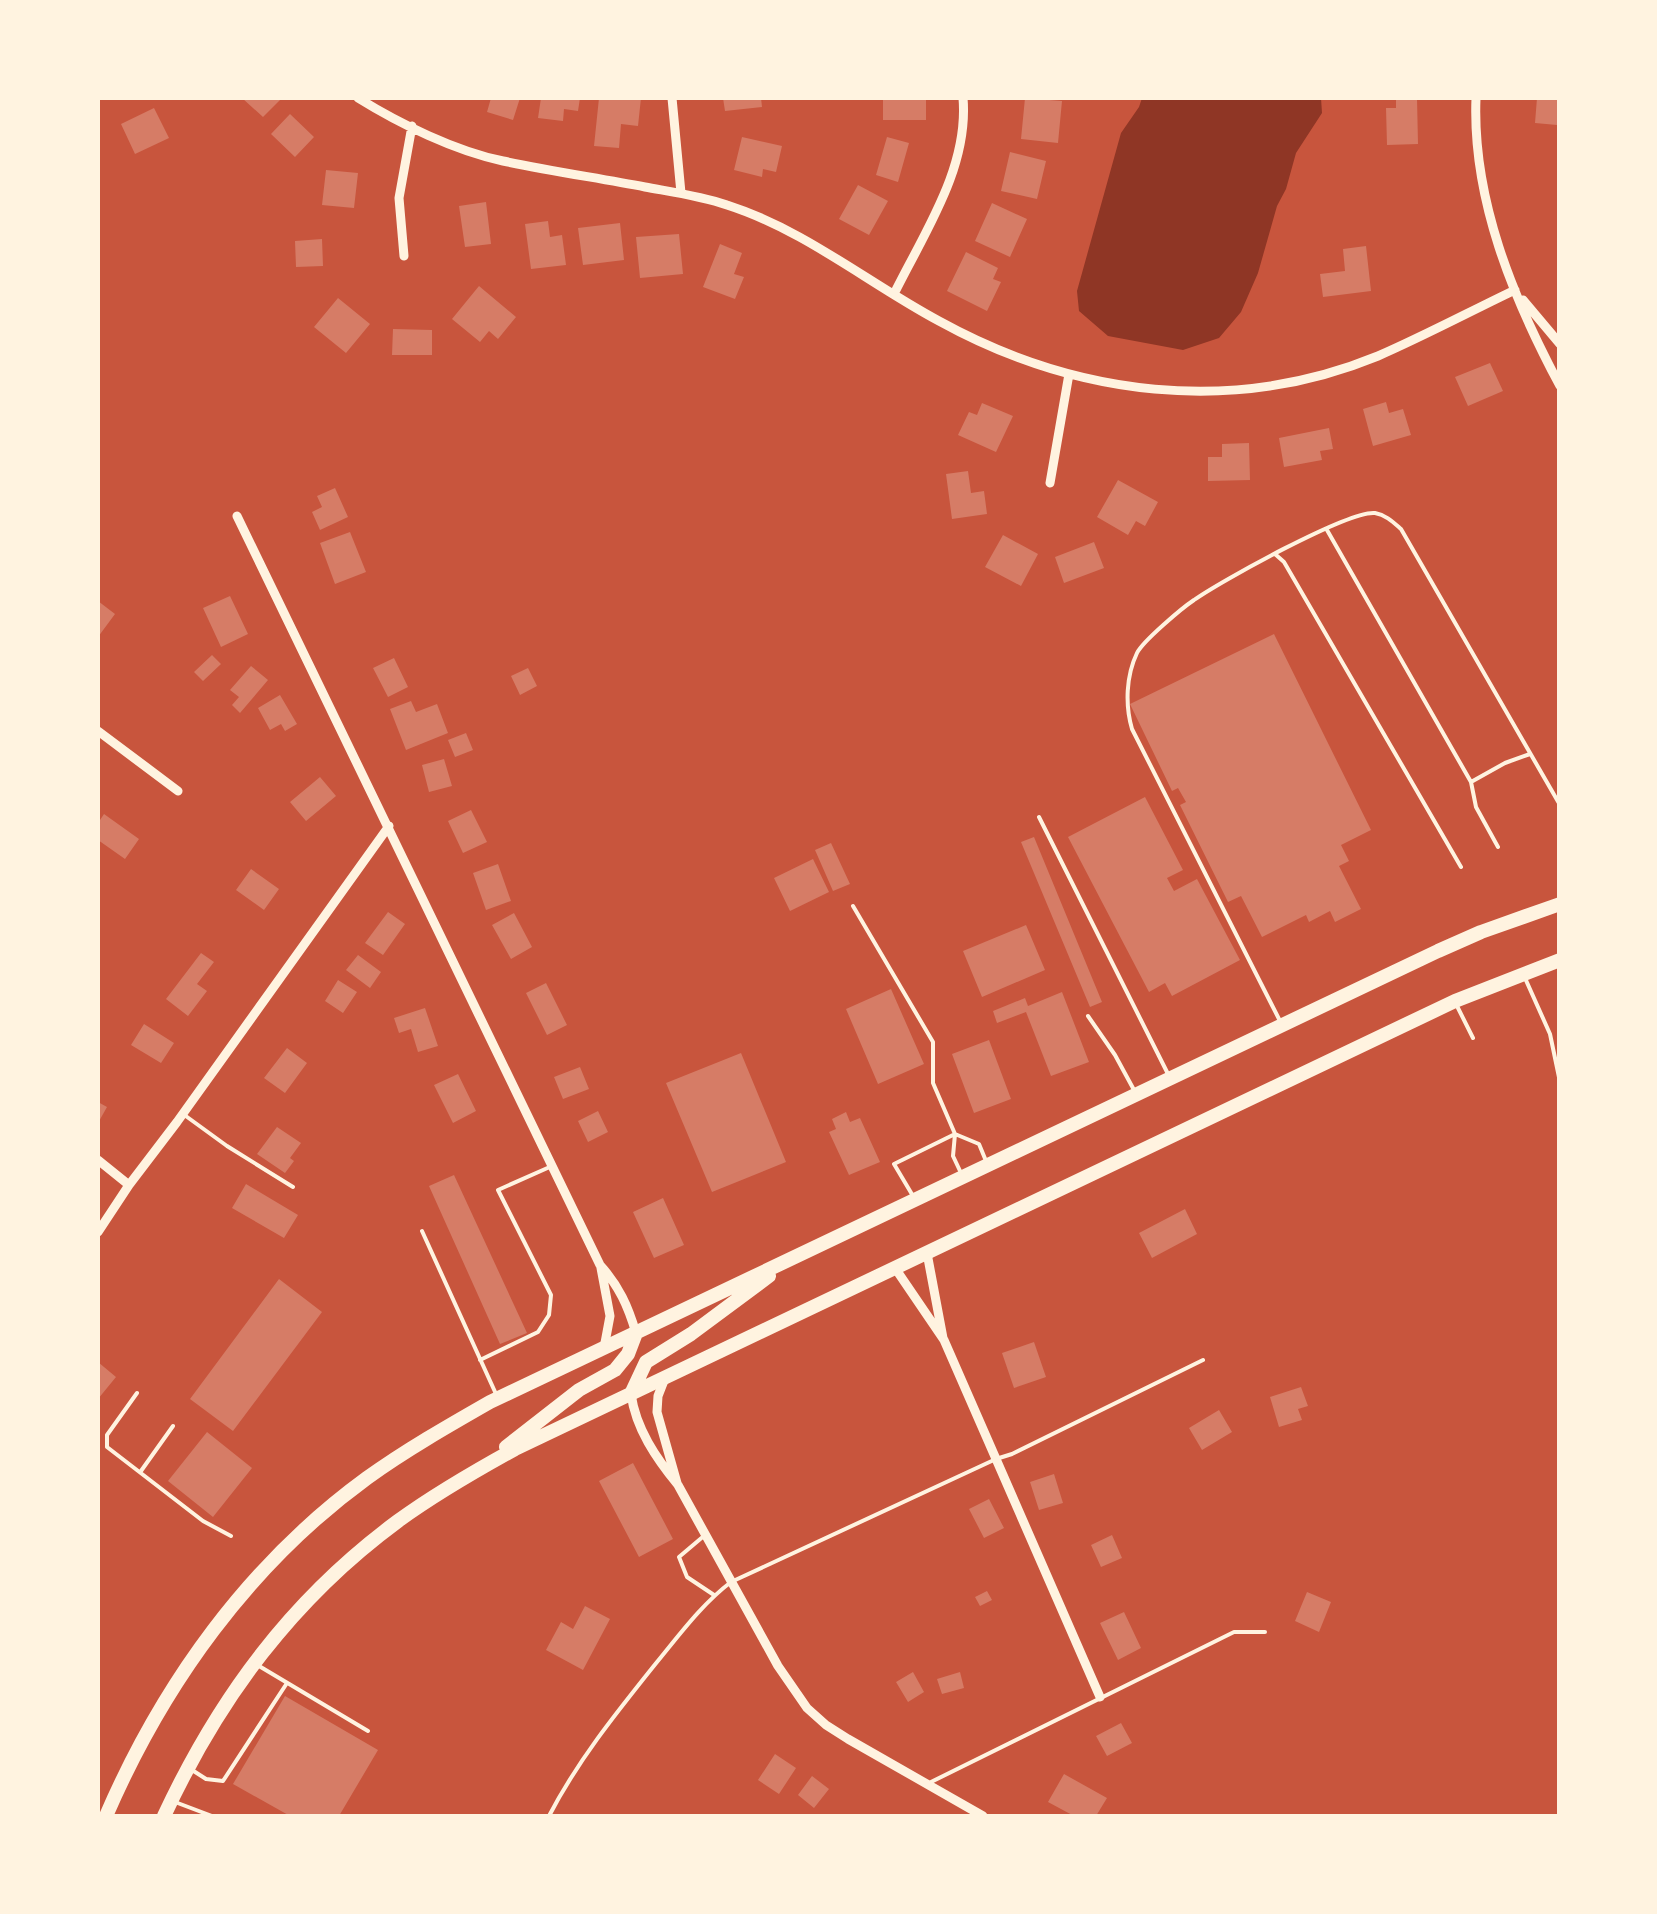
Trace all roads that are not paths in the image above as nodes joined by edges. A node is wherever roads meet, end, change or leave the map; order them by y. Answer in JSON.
{"nodes":[{"id":1,"x":358,"y":98,"type":"edge"},
{"id":2,"x":672,"y":98,"type":"edge"},
{"id":3,"x":963,"y":98,"type":"edge"},
{"id":4,"x":1476,"y":98,"type":"edge"},
{"id":5,"x":412,"y":126,"type":"junction"},
{"id":6,"x":681,"y":194,"type":"junction"},
{"id":7,"x":404,"y":256,"type":"dead end"},
{"id":8,"x":1514,"y":290,"type":"junction"},
{"id":9,"x":894,"y":294,"type":"junction"},
{"id":10,"x":1560,"y":344,"type":"edge"},
{"id":11,"x":1069,"y":374,"type":"junction"},
{"id":12,"x":1560,"y":386,"type":"edge"},
{"id":13,"x":1050,"y":483,"type":"dead end"},
{"id":14,"x":237,"y":516,"type":"dead end"},
{"id":15,"x":1326,"y":528,"type":"junction"},
{"id":16,"x":1274,"y":554,"type":"junction"},
{"id":17,"x":98,"y":732,"type":"edge"},
{"id":18,"x":1530,"y":754,"type":"junction"},
{"id":19,"x":1471,"y":782,"type":"junction"},
{"id":20,"x":178,"y":791,"type":"dead end"},
{"id":21,"x":1560,"y":805,"type":"edge"},
{"id":22,"x":1039,"y":816,"type":"dead end"},
{"id":23,"x":389,"y":826,"type":"junction"},
{"id":24,"x":1498,"y":847,"type":"dead end"},
{"id":25,"x":1461,"y":867,"type":"dead end"},
{"id":26,"x":1560,"y":904,"type":"edge"},
{"id":27,"x":853,"y":906,"type":"dead end"},
{"id":28,"x":1560,"y":960,"type":"edge"},
{"id":29,"x":1523,"y":973,"type":"junction"},
{"id":30,"x":1455,"y":1001,"type":"junction"},
{"id":31,"x":1088,"y":1016,"type":"dead end"},
{"id":32,"x":1282,"y":1026,"type":"junction"},
{"id":33,"x":1473,"y":1038,"type":"dead end"},
{"id":34,"x":1170,"y":1078,"type":"junction"},
{"id":35,"x":1560,"y":1082,"type":"edge"},
{"id":36,"x":1136,"y":1094,"type":"junction"},
{"id":37,"x":183,"y":1114,"type":"junction"},
{"id":38,"x":955,"y":1134,"type":"junction"},
{"id":39,"x":98,"y":1160,"type":"edge"},
{"id":40,"x":988,"y":1165,"type":"junction"},
{"id":41,"x":552,"y":1166,"type":"junction"},
{"id":42,"x":963,"y":1177,"type":"junction"},
{"id":43,"x":129,"y":1185,"type":"junction"},
{"id":44,"x":293,"y":1187,"type":"dead end"},
{"id":45,"x":915,"y":1200,"type":"junction"},
{"id":46,"x":422,"y":1231,"type":"dead end"},
{"id":47,"x":98,"y":1232,"type":"edge"},
{"id":48,"x":927,"y":1253,"type":"junction"},
{"id":49,"x":793,"y":1258,"type":"junction"},
{"id":50,"x":600,"y":1266,"type":"junction"},
{"id":51,"x":895,"y":1268,"type":"junction"},
{"id":52,"x":636,"y":1333,"type":"junction"},
{"id":53,"x":944,"y":1340,"type":"junction"},
{"id":54,"x":604,"y":1348,"type":"junction"},
{"id":55,"x":480,"y":1360,"type":"junction"},
{"id":56,"x":1203,"y":1360,"type":"dead end"},
{"id":57,"x":665,"y":1378,"type":"junction"},
{"id":58,"x":138,"y":1393,"type":"dead end"},
{"id":59,"x":630,"y":1394,"type":"junction"},
{"id":60,"x":498,"y":1398,"type":"junction"},
{"id":61,"x":173,"y":1426,"type":"dead end"},
{"id":62,"x":996,"y":1458,"type":"junction"},
{"id":63,"x":140,"y":1472,"type":"junction"},
{"id":64,"x":474,"y":1472,"type":"junction"},
{"id":65,"x":678,"y":1485,"type":"junction"},
{"id":66,"x":705,"y":1535,"type":"junction"},
{"id":67,"x":231,"y":1536,"type":"dead end"},
{"id":68,"x":730,"y":1582,"type":"junction"},
{"id":69,"x":714,"y":1595,"type":"junction"},
{"id":70,"x":1265,"y":1632,"type":"dead end"},
{"id":71,"x":255,"y":1663,"type":"junction"},
{"id":72,"x":287,"y":1683,"type":"junction"},
{"id":73,"x":1100,"y":1697,"type":"junction"},
{"id":74,"x":368,"y":1731,"type":"dead end"},
{"id":75,"x":188,"y":1767,"type":"junction"},
{"id":76,"x":927,"y":1784,"type":"junction"},
{"id":77,"x":172,"y":1800,"type":"junction"},
{"id":78,"x":106,"y":1816,"type":"edge"},
{"id":79,"x":164,"y":1816,"type":"edge"},
{"id":80,"x":212,"y":1816,"type":"edge"},
{"id":81,"x":549,"y":1816,"type":"edge"},
{"id":82,"x":983,"y":1816,"type":"edge"}],
"edges":[{"from":1,"to":5,"type":"street"},
{"from":2,"to":6,"type":"street"},
{"from":3,"to":9,"type":"street"},
{"from":4,"to":8,"type":"street"},
{"from":5,"to":6,"type":"street"},
{"from":5,"to":7,"type":"street"},
{"from":6,"to":9,"type":"street"},
{"from":8,"to":10,"type":"street"},
{"from":8,"to":11,"type":"street"},
{"from":8,"to":12,"type":"street"},
{"from":9,"to":11,"type":"street"},
{"from":11,"to":13,"type":"street"},
{"from":14,"to":23,"type":"street"},
{"from":15,"to":16,"type":"lane"},
{"from":15,"to":18,"type":"lane"},
{"from":15,"to":19,"type":"lane"},
{"from":16,"to":25,"type":"lane"},
{"from":16,"to":32,"type":"lane"},
{"from":17,"to":20,"type":"street"},
{"from":18,"to":19,"type":"lane"},
{"from":18,"to":21,"type":"lane"},
{"from":19,"to":24,"type":"lane"},
{"from":22,"to":34,"type":"lane"},
{"from":23,"to":37,"type":"street"},
{"from":23,"to":41,"type":"street"},
{"from":26,"to":32,"type":"main road"},
{"from":27,"to":38,"type":"lane"},
{"from":28,"to":29,"type":"main road"},
{"from":29,"to":30,"type":"main road"},
{"from":29,"to":35,"type":"lane"},
{"from":30,"to":33,"type":"lane"},
{"from":30,"to":48,"type":"main road"},
{"from":31,"to":36,"type":"lane"},
{"from":32,"to":34,"type":"main road"},
{"from":34,"to":36,"type":"main road"},
{"from":36,"to":40,"type":"main road"},
{"from":37,"to":43,"type":"street"},
{"from":37,"to":44,"type":"lane"},
{"from":38,"to":40,"type":"lane"},
{"from":38,"to":42,"type":"lane"},
{"from":38,"to":45,"type":"lane"},
{"from":39,"to":43,"type":"street"},
{"from":40,"to":42,"type":"main road"},
{"from":41,"to":50,"type":"street"},
{"from":41,"to":55,"type":"lane"},
{"from":42,"to":45,"type":"main road"},
{"from":43,"to":47,"type":"street"},
{"from":45,"to":49,"type":"main road"},
{"from":46,"to":55,"type":"lane"},
{"from":48,"to":51,"type":"main road"},
{"from":48,"to":53,"type":"street"},
{"from":49,"to":52,"type":"main road"},
{"from":49,"to":59,"type":"main road"},
{"from":50,"to":52,"type":"street"},
{"from":50,"to":54,"type":"street"},
{"from":51,"to":53,"type":"street"},
{"from":51,"to":57,"type":"main road"},
{"from":52,"to":54,"type":"main road"},
{"from":52,"to":64,"type":"main road"},
{"from":53,"to":62,"type":"street"},
{"from":54,"to":60,"type":"main road"},
{"from":55,"to":60,"type":"lane"},
{"from":56,"to":62,"type":"lane"},
{"from":57,"to":59,"type":"main road"},
{"from":57,"to":65,"type":"street"},
{"from":58,"to":63,"type":"lane"},
{"from":59,"to":64,"type":"main road"},
{"from":59,"to":65,"type":"street"},
{"from":60,"to":78,"type":"main road"},
{"from":61,"to":63,"type":"lane"},
{"from":62,"to":68,"type":"lane"},
{"from":62,"to":73,"type":"street"},
{"from":63,"to":67,"type":"lane"},
{"from":64,"to":71,"type":"main road"},
{"from":65,"to":66,"type":"street"},
{"from":66,"to":68,"type":"street"},
{"from":66,"to":69,"type":"lane"},
{"from":68,"to":69,"type":"lane"},
{"from":68,"to":76,"type":"street"},
{"from":69,"to":81,"type":"lane"},
{"from":70,"to":73,"type":"lane"},
{"from":71,"to":72,"type":"lane"},
{"from":71,"to":75,"type":"main road"},
{"from":72,"to":74,"type":"lane"},
{"from":72,"to":75,"type":"lane"},
{"from":73,"to":76,"type":"lane"},
{"from":75,"to":77,"type":"main road"},
{"from":76,"to":82,"type":"street"},
{"from":77,"to":79,"type":"main road"},
{"from":77,"to":80,"type":"lane"}]}
